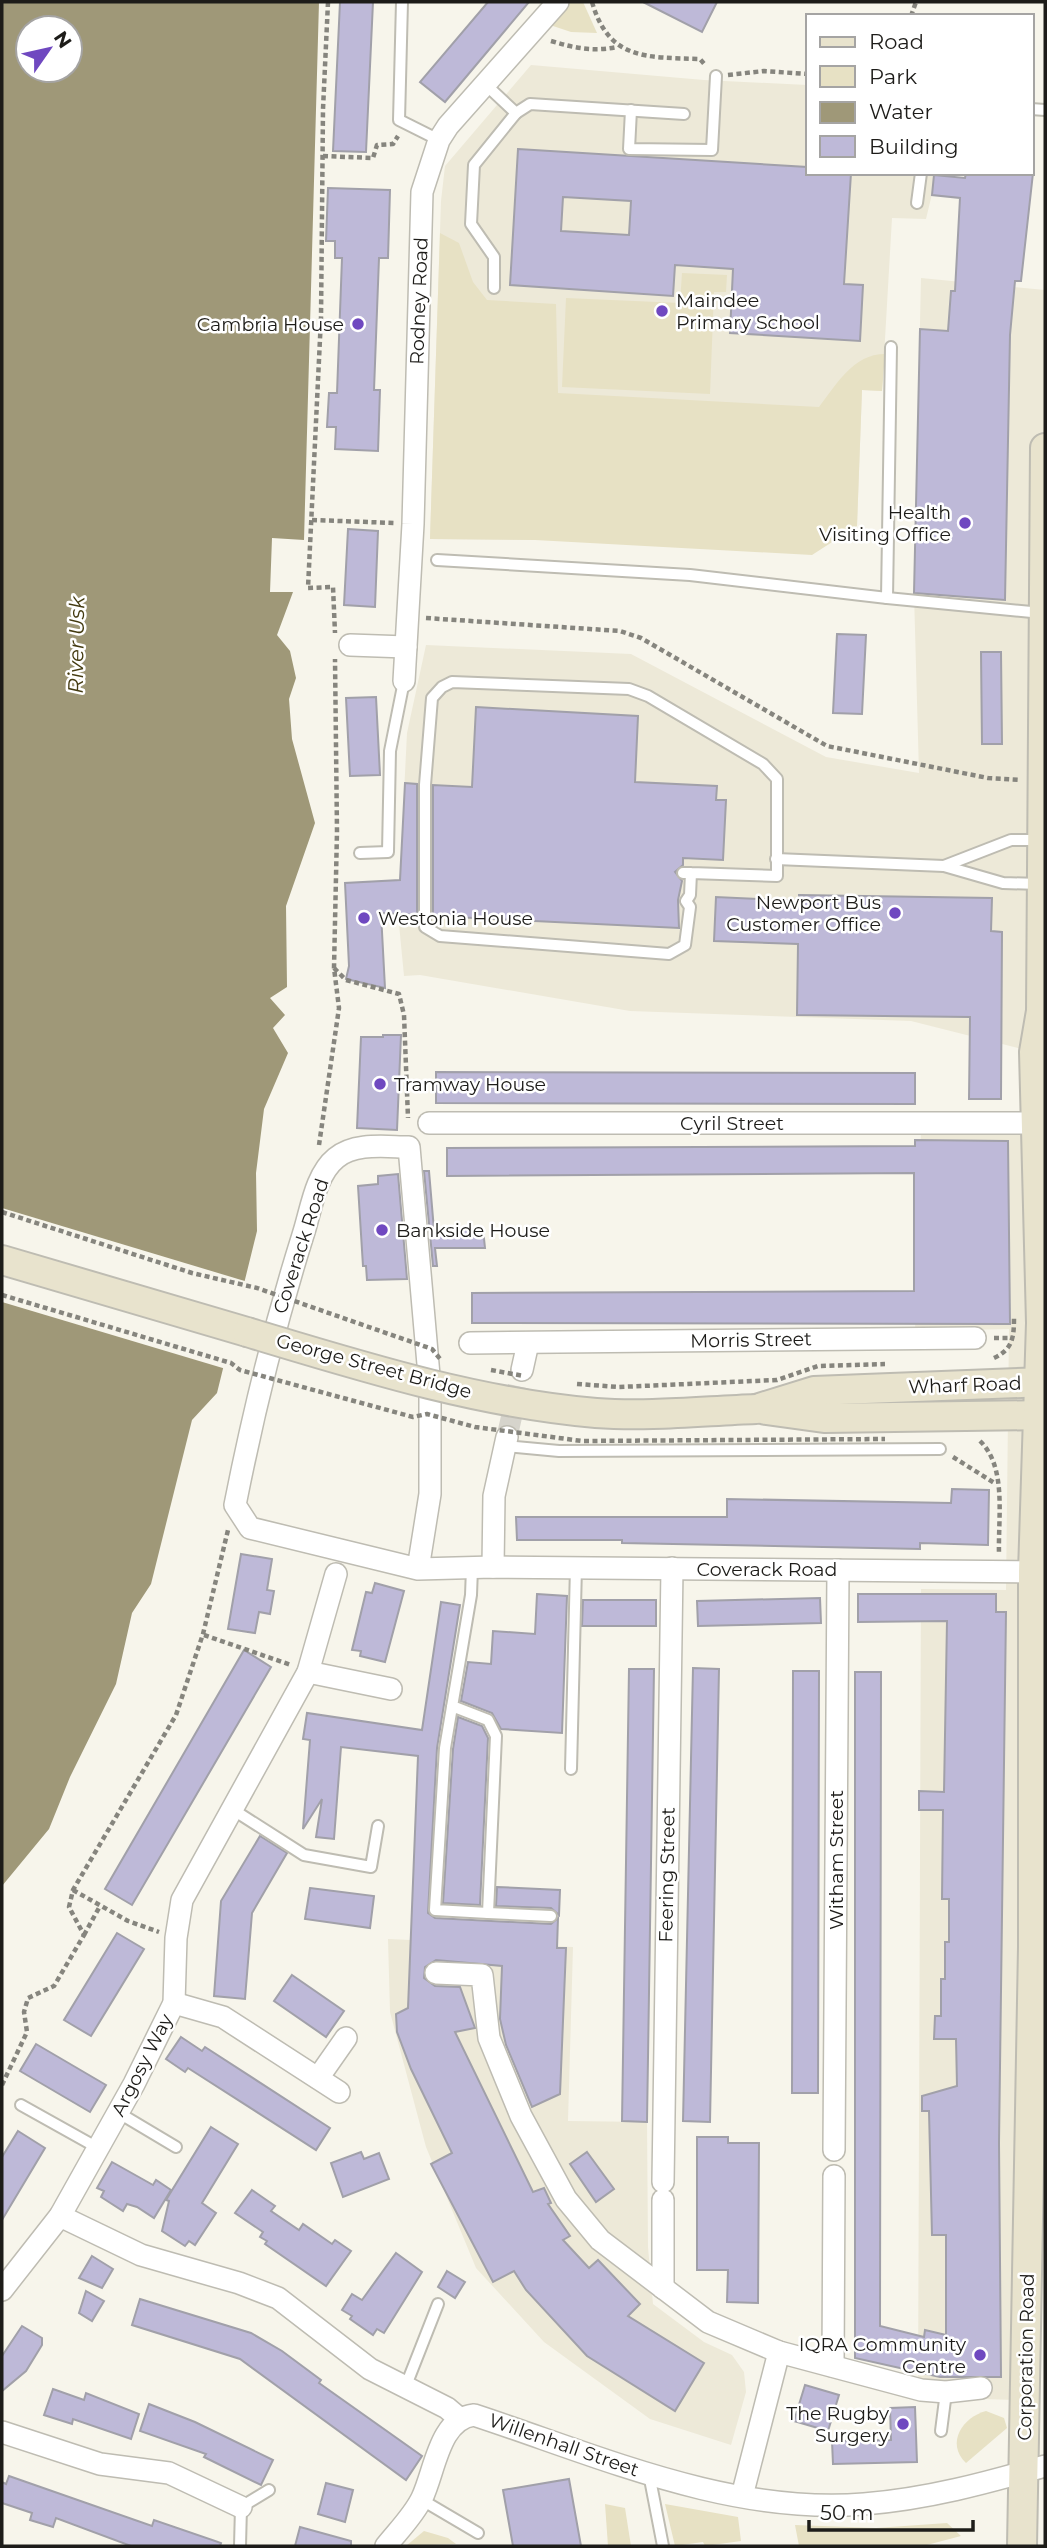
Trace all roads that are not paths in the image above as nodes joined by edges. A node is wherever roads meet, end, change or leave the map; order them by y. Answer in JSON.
{"nodes":[{"id":1,"x":402,"y":2,"type":"edge"},
{"id":2,"x":558,"y":2,"type":"edge"},
{"id":3,"x":716,"y":76,"type":"road end"},
{"id":4,"x":484,"y":83,"type":"junction"},
{"id":5,"x":631,"y":110,"type":"junction"},
{"id":6,"x":516,"y":113,"type":"junction"},
{"id":7,"x":684,"y":114,"type":"dead end"},
{"id":8,"x":439,"y":140,"type":"junction"},
{"id":9,"x":921,"y":175,"type":"edge"},
{"id":10,"x":917,"y":203,"type":"dead end"},
{"id":11,"x":494,"y":288,"type":"dead end"},
{"id":12,"x":891,"y":347,"type":"dead end"},
{"id":13,"x":1045,"y":448,"type":"edge"},
{"id":14,"x":437,"y":560,"type":"dead end"},
{"id":15,"x":887,"y":597,"type":"junction"},
{"id":16,"x":1042,"y":612,"type":"junction"},
{"id":17,"x":340,"y":646,"type":"road end"},
{"id":18,"x":406,"y":648,"type":"junction"},
{"id":19,"x":404,"y":681,"type":"joint"},
{"id":20,"x":1043,"y":737,"type":"edge"},
{"id":21,"x":1041,"y":840,"type":"junction"},
{"id":22,"x":360,"y":853,"type":"dead end"},
{"id":23,"x":776,"y":859,"type":"junction"},
{"id":24,"x":944,"y":866,"type":"junction"},
{"id":25,"x":1041,"y":884,"type":"junction"},
{"id":26,"x":1043,"y":1011,"type":"edge"},
{"id":27,"x":429,"y":1123,"type":"dead end"},
{"id":28,"x":1036,"y":1123,"type":"junction"},
{"id":29,"x":1043,"y":1222,"type":"edge"},
{"id":30,"x":2,"y":1260,"type":"edge"},
{"id":31,"x":975,"y":1338,"type":"dead end"},
{"id":32,"x":528,"y":1342,"type":"junction"},
{"id":33,"x":470,"y":1343,"type":"dead end"},
{"id":34,"x":524,"y":1374,"type":"tunnel mouth"},
{"id":35,"x":885,"y":1376,"type":"joint"},
{"id":36,"x":1042,"y":1382,"type":"edge"},
{"id":37,"x":756,"y":1409,"type":"junction"},
{"id":38,"x":1042,"y":1415,"type":"edge"},
{"id":39,"x":889,"y":1431,"type":"joint"},
{"id":40,"x":506,"y":1441,"type":"joint"},
{"id":41,"x":940,"y":1449,"type":"road end"},
{"id":42,"x":483,"y":1567,"type":"junction"},
{"id":43,"x":576,"y":1567,"type":"junction"},
{"id":44,"x":672,"y":1568,"type":"junction"},
{"id":45,"x":418,"y":1570,"type":"junction"},
{"id":46,"x":838,"y":1570,"type":"junction"},
{"id":47,"x":1033,"y":1572,"type":"junction"},
{"id":48,"x":336,"y":1574,"type":"dead end"},
{"id":49,"x":1040,"y":1642,"type":"edge"},
{"id":50,"x":308,"y":1672,"type":"junction"},
{"id":51,"x":391,"y":1689,"type":"dead end"},
{"id":52,"x":452,"y":1706,"type":"junction"},
{"id":53,"x":571,"y":1769,"type":"dead end"},
{"id":54,"x":232,"y":1809,"type":"junction"},
{"id":55,"x":378,"y":1826,"type":"dead end"},
{"id":56,"x":488,"y":1913,"type":"junction"},
{"id":57,"x":551,"y":1916,"type":"dead end"},
{"id":58,"x":1039,"y":1946,"type":"edge"},
{"id":59,"x":436,"y":1973,"type":"dead end"},
{"id":60,"x":174,"y":2003,"type":"junction"},
{"id":61,"x":346,"y":2038,"type":"dead end"},
{"id":62,"x":318,"y":2078,"type":"junction"},
{"id":63,"x":339,"y":2092,"type":"dead end"},
{"id":64,"x":20,"y":2105,"type":"dead end"},
{"id":65,"x":119,"y":2113,"type":"junction"},
{"id":66,"x":176,"y":2147,"type":"dead end"},
{"id":67,"x":98,"y":2148,"type":"junction"},
{"id":68,"x":834,"y":2150,"type":"dead end"},
{"id":69,"x":834,"y":2176,"type":"dead end"},
{"id":70,"x":1037,"y":2214,"type":"edge"},
{"id":71,"x":60,"y":2216,"type":"junction"},
{"id":72,"x":663,"y":2288,"type":"junction"},
{"id":73,"x":2,"y":2290,"type":"edge"},
{"id":74,"x":438,"y":2304,"type":"dead end"},
{"id":75,"x":779,"y":2352,"type":"junction"},
{"id":76,"x":833,"y":2366,"type":"junction"},
{"id":77,"x":405,"y":2388,"type":"junction"},
{"id":78,"x":981,"y":2388,"type":"dead end"},
{"id":79,"x":946,"y":2392,"type":"junction"},
{"id":80,"x":460,"y":2418,"type":"junction"},
{"id":81,"x":942,"y":2431,"type":"dead end"},
{"id":82,"x":2,"y":2432,"type":"edge"},
{"id":83,"x":1034,"y":2469,"type":"edge"},
{"id":84,"x":649,"y":2474,"type":"junction"},
{"id":85,"x":269,"y":2490,"type":"dead end"},
{"id":86,"x":742,"y":2497,"type":"junction"},
{"id":87,"x":422,"y":2500,"type":"junction"},
{"id":88,"x":241,"y":2507,"type":"junction"},
{"id":89,"x":478,"y":2533,"type":"dead end"},
{"id":90,"x":240,"y":2546,"type":"edge"},
{"id":91,"x":386,"y":2546,"type":"edge"},
{"id":92,"x":663,"y":2546,"type":"edge"},
{"id":93,"x":1022,"y":2546,"type":"edge"}],
"edges":[{"from":1,"to":8,"type":"lane"},
{"from":2,"to":4,"type":"street","name":"Rodney Road"},
{"from":3,"to":5,"type":"lane"},
{"from":4,"to":6,"type":"lane"},
{"from":4,"to":8,"type":"street","name":"Rodney Road"},
{"from":5,"to":6,"type":"lane"},
{"from":5,"to":7,"type":"lane"},
{"from":6,"to":11,"type":"lane"},
{"from":8,"to":18,"type":"street","name":"Rodney Road"},
{"from":9,"to":10,"type":"lane"},
{"from":12,"to":15,"type":"lane"},
{"from":13,"to":16,"type":"street","name":"Corporation Road"},
{"from":14,"to":15,"type":"lane"},
{"from":15,"to":16,"type":"lane"},
{"from":16,"to":20,"type":"street","name":"Corporation Road"},
{"from":17,"to":18,"type":"street"},
{"from":18,"to":19,"type":"street","name":"Rodney Road"},
{"from":19,"to":22,"type":"lane"},
{"from":20,"to":21,"type":"street","name":"Corporation Road"},
{"from":21,"to":24,"type":"lane"},
{"from":21,"to":25,"type":"street","name":"Corporation Road"},
{"from":23,"to":23,"type":"lane"},
{"from":23,"to":24,"type":"lane"},
{"from":24,"to":25,"type":"lane"},
{"from":25,"to":26,"type":"street","name":"Corporation Road"},
{"from":26,"to":28,"type":"street","name":"Corporation Road"},
{"from":27,"to":28,"type":"street","name":"Cyril Street"},
{"from":28,"to":29,"type":"street","name":"Corporation Road"},
{"from":29,"to":36,"type":"street","name":"Corporation Road"},
{"from":30,"to":37,"type":"street","name":"George Street Bridge","bridge":true},
{"from":31,"to":32,"type":"street","name":"Morris Street"},
{"from":32,"to":33,"type":"street","name":"Morris Street"},
{"from":32,"to":34,"type":"street"},
{"from":35,"to":36,"type":"street","name":"Wharf Road"},
{"from":35,"to":37,"type":"street","name":"George Street Bridge"},
{"from":36,"to":38,"type":"street","name":"Corporation Road"},
{"from":37,"to":39,"type":"street","name":"George Street Bridge"},
{"from":38,"to":39,"type":"street","name":"Wharf Road"},
{"from":38,"to":47,"type":"street","name":"Corporation Road"},
{"from":40,"to":41,"type":"lane"},
{"from":40,"to":42,"type":"street"},
{"from":42,"to":43,"type":"street","name":"Coverack Road"},
{"from":42,"to":45,"type":"street","name":"Coverack Road"},
{"from":42,"to":52,"type":"lane"},
{"from":43,"to":44,"type":"street","name":"Coverack Road"},
{"from":43,"to":53,"type":"lane"},
{"from":44,"to":46,"type":"street","name":"Coverack Road"},
{"from":44,"to":72,"type":"street","name":"Feering Street"},
{"from":45,"to":45,"type":"street","name":"Coverack Road"},
{"from":46,"to":47,"type":"street","name":"Coverack Road"},
{"from":46,"to":68,"type":"street","name":"Witham Street"},
{"from":47,"to":49,"type":"street","name":"Corporation Road"},
{"from":48,"to":50,"type":"street","name":"Argosy Way"},
{"from":49,"to":58,"type":"street","name":"Corporation Road"},
{"from":50,"to":51,"type":"street"},
{"from":50,"to":54,"type":"street","name":"Argosy Way"},
{"from":52,"to":56,"type":"lane"},
{"from":52,"to":56,"type":"lane"},
{"from":54,"to":55,"type":"lane"},
{"from":54,"to":60,"type":"street","name":"Argosy Way"},
{"from":56,"to":57,"type":"lane"},
{"from":58,"to":70,"type":"street","name":"Corporation Road"},
{"from":59,"to":72,"type":"street"},
{"from":60,"to":62,"type":"street"},
{"from":60,"to":65,"type":"street","name":"Argosy Way"},
{"from":61,"to":62,"type":"street"},
{"from":62,"to":63,"type":"street"},
{"from":64,"to":67,"type":"lane"},
{"from":65,"to":66,"type":"lane"},
{"from":65,"to":67,"type":"street","name":"Argosy Way"},
{"from":67,"to":71,"type":"street","name":"Argosy Way"},
{"from":69,"to":76,"type":"street"},
{"from":70,"to":83,"type":"street","name":"Corporation Road"},
{"from":71,"to":73,"type":"street","name":"Argosy Way"},
{"from":71,"to":77,"type":"street","name":"Willenhall Street"},
{"from":72,"to":75,"type":"street"},
{"from":74,"to":77,"type":"lane"},
{"from":75,"to":76,"type":"street"},
{"from":75,"to":86,"type":"street"},
{"from":76,"to":79,"type":"street"},
{"from":77,"to":80,"type":"street","name":"Willenhall Street"},
{"from":78,"to":79,"type":"street"},
{"from":79,"to":81,"type":"lane"},
{"from":80,"to":84,"type":"street","name":"Willenhall Street"},
{"from":80,"to":87,"type":"street"},
{"from":82,"to":88,"type":"street"},
{"from":83,"to":86,"type":"street","name":"Willenhall Street"},
{"from":83,"to":93,"type":"street","name":"Corporation Road"},
{"from":84,"to":86,"type":"street","name":"Willenhall Street"},
{"from":84,"to":92,"type":"lane"},
{"from":85,"to":88,"type":"lane"},
{"from":87,"to":89,"type":"lane"},
{"from":87,"to":91,"type":"street"},
{"from":88,"to":90,"type":"lane"}]}
